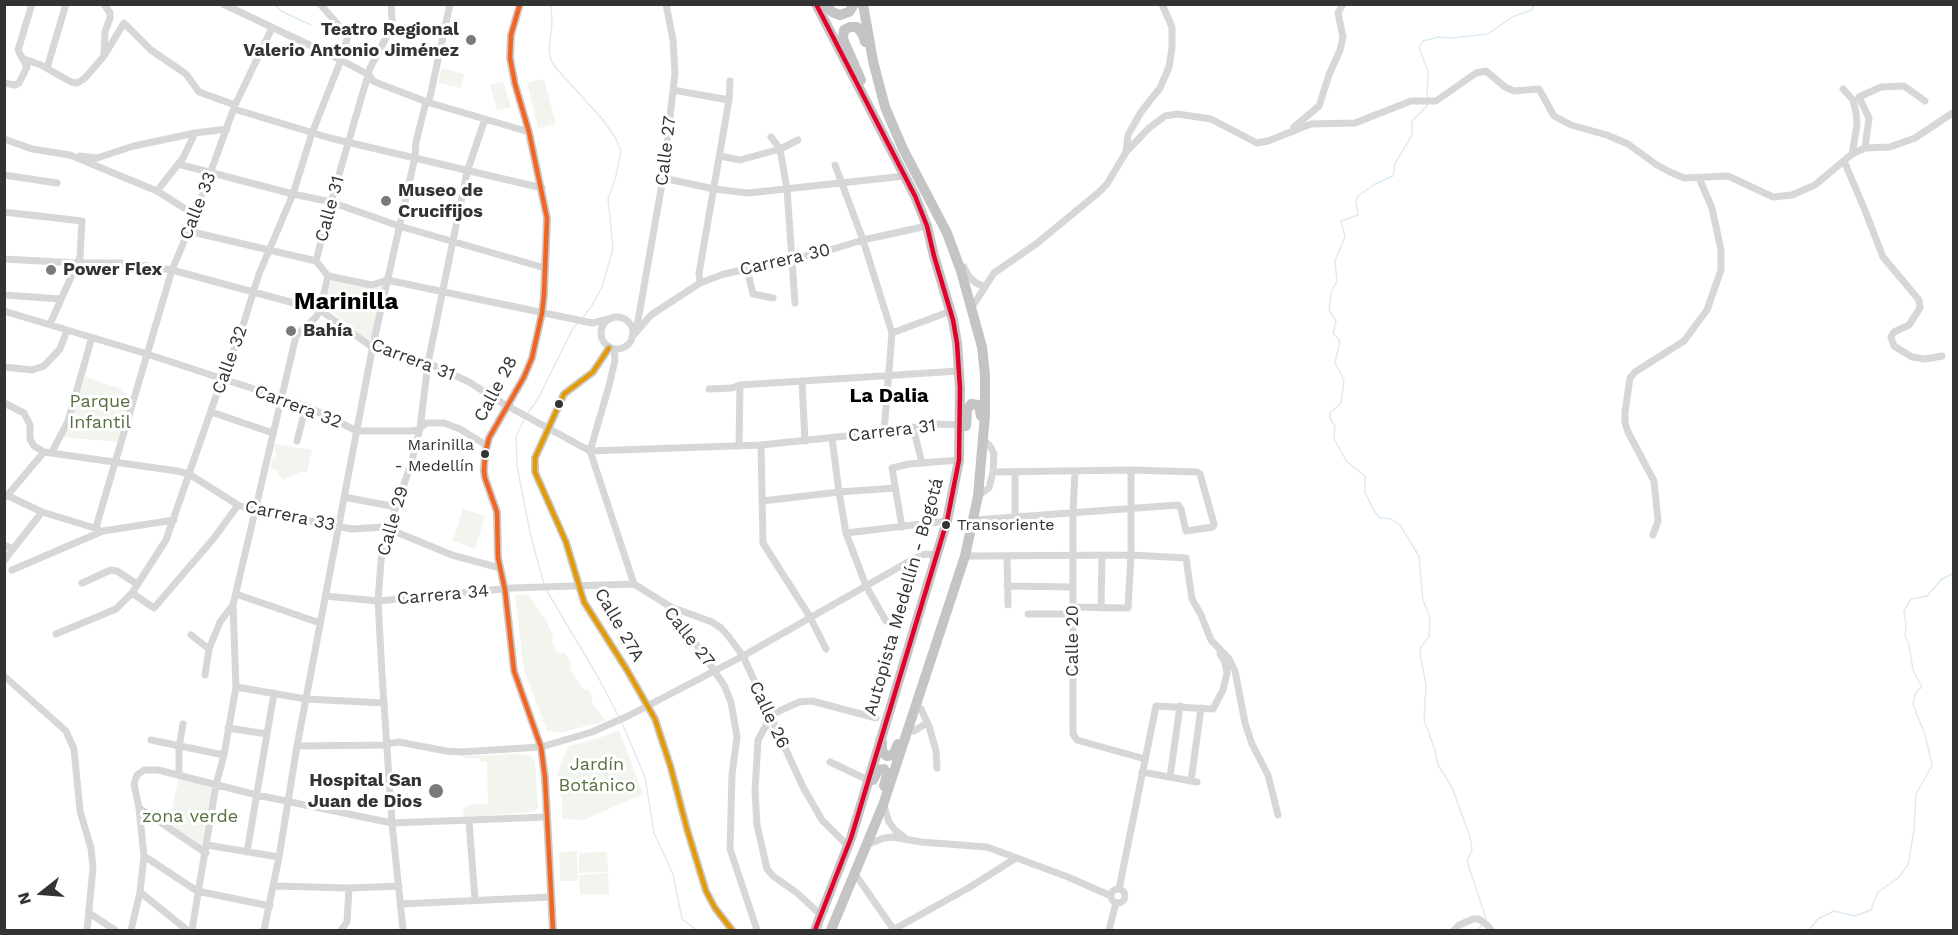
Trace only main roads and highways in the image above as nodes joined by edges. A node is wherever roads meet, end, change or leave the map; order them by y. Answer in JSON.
{"nodes":[{"id":1,"x":520,"y":4,"type":"edge"},
{"id":2,"x":816,"y":4,"type":"edge"},
{"id":3,"x":825,"y":4,"type":"edge"},
{"id":4,"x":854,"y":4,"type":"edge"},
{"id":5,"x":863,"y":4,"type":"edge"},
{"id":6,"x":883,"y":99,"type":"junction"},
{"id":7,"x":873,"y":116,"type":"junction"},
{"id":8,"x":612,"y":349,"type":"road end"},
{"id":9,"x":958,"y":465,"type":"junction"},
{"id":10,"x":980,"y":482,"type":"junction"},
{"id":11,"x":928,"y":669,"type":"junction"},
{"id":12,"x":892,"y":698,"type":"junction"},
{"id":13,"x":849,"y":842,"type":"junction"},
{"id":14,"x":867,"y":846,"type":"junction"},
{"id":15,"x":553,"y":930,"type":"edge"},
{"id":16,"x":732,"y":930,"type":"edge"},
{"id":17,"x":815,"y":930,"type":"edge"},
{"id":18,"x":831,"y":930,"type":"edge"}],
"edges":[{"from":1,"to":15,"type":"main road","name":"Calle 28"},
{"from":2,"to":7,"type":"highway","name":"Autopista Medellín - Bogotá"},
{"from":3,"to":4,"type":"highway"},
{"from":5,"to":6,"type":"highway"},
{"from":6,"to":7,"type":"highway"},
{"from":6,"to":10,"type":"highway"},
{"from":7,"to":9,"type":"highway","name":"Autopista Medellín - Bogotá"},
{"from":8,"to":16,"type":"main road","name":"Calle 27A"},
{"from":9,"to":10,"type":"highway"},
{"from":9,"to":12,"type":"highway","name":"Autopista Medellín - Bogotá"},
{"from":10,"to":11,"type":"highway"},
{"from":11,"to":12,"type":"highway"},
{"from":11,"to":14,"type":"highway"},
{"from":12,"to":13,"type":"highway","name":"Autopista Medellín - Bogotá"},
{"from":13,"to":14,"type":"highway"},
{"from":13,"to":17,"type":"highway","name":"Autopista Medellín - Bogotá"},
{"from":14,"to":18,"type":"highway"}]}
